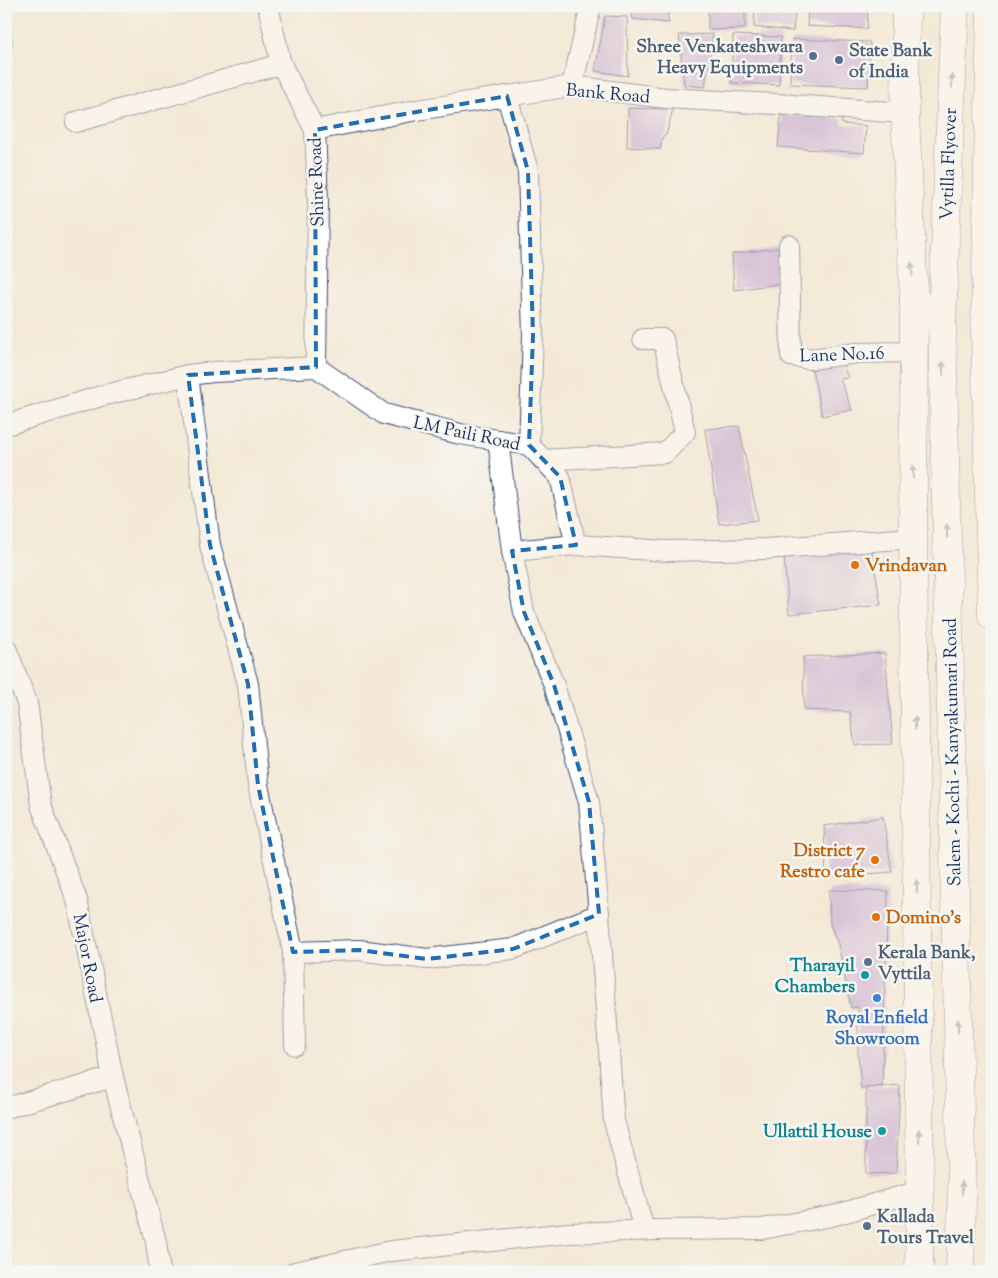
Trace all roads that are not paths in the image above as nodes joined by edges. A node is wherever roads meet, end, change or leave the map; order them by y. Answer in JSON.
{"nodes":[{"id":1,"x":268,"y":6,"type":"edge"},
{"id":2,"x":591,"y":6,"type":"edge"},
{"id":3,"x":906,"y":6,"type":"edge"},
{"id":4,"x":955,"y":6,"type":"edge"},
{"id":5,"x":991,"y":6,"type":"edge"},
{"id":6,"x":281,"y":64,"type":"junction"},
{"id":7,"x":572,"y":86,"type":"junction"},
{"id":8,"x":507,"y":96,"type":"junction"},
{"id":9,"x":905,"y":113,"type":"junction"},
{"id":10,"x":76,"y":122,"type":"dead end"},
{"id":11,"x":315,"y":130,"type":"junction"},
{"id":12,"x":790,"y":245,"type":"dead end"},
{"id":13,"x":914,"y":299,"type":"junction"},
{"id":14,"x":942,"y":322,"type":"junction"},
{"id":15,"x":989,"y":324,"type":"edge"},
{"id":16,"x":643,"y":339,"type":"dead end"},
{"id":17,"x":914,"y":352,"type":"junction"},
{"id":18,"x":316,"y":367,"type":"junction"},
{"id":19,"x":188,"y":375,"type":"junction"},
{"id":20,"x":6,"y":425,"type":"edge"},
{"id":21,"x":498,"y":440,"type":"junction"},
{"id":22,"x":529,"y":446,"type":"junction"},
{"id":23,"x":543,"y":460,"type":"junction"},
{"id":24,"x":913,"y":538,"type":"junction"},
{"id":25,"x":576,"y":545,"type":"junction"},
{"id":26,"x":512,"y":552,"type":"junction"},
{"id":27,"x":992,"y":616,"type":"edge"},
{"id":28,"x":6,"y":648,"type":"edge"},
{"id":29,"x":599,"y":914,"type":"junction"},
{"id":30,"x":293,"y":952,"type":"junction"},
{"id":31,"x":295,"y":1045,"type":"dead end"},
{"id":32,"x":113,"y":1077,"type":"junction"},
{"id":33,"x":6,"y":1108,"type":"edge"},
{"id":34,"x":919,"y":1191,"type":"junction"},
{"id":35,"x":644,"y":1230,"type":"junction"},
{"id":36,"x":160,"y":1272,"type":"edge"},
{"id":37,"x":295,"y":1272,"type":"edge"},
{"id":38,"x":919,"y":1272,"type":"edge"},
{"id":39,"x":960,"y":1272,"type":"edge"}],
"edges":[{"from":1,"to":6,"type":"street","name":"Shine Road"},
{"from":2,"to":7,"type":"street"},
{"from":3,"to":9,"type":"main road"},
{"from":14,"to":4,"type":"main road","name":"Vytilla Flyover","one_way":true},
{"from":5,"to":15,"type":"main road"},
{"from":6,"to":10,"type":"street"},
{"from":6,"to":11,"type":"street","name":"Shine Road"},
{"from":7,"to":8,"type":"street","name":"Bank Road"},
{"from":7,"to":9,"type":"street","name":"Bank Road"},
{"from":8,"to":11,"type":"street","name":"Bank Road"},
{"from":8,"to":22,"type":"street"},
{"from":13,"to":9,"type":"main road","one_way":true},
{"from":11,"to":18,"type":"street","name":"Shine Road"},
{"from":12,"to":17,"type":"street","name":"Lane No.16"},
{"from":13,"to":14,"type":"main road"},
{"from":13,"to":17,"type":"main road"},
{"from":39,"to":14,"type":"main road","name":"Salem - Kochi - Kanyakumari Road","one_way":true},
{"from":15,"to":27,"type":"main road"},
{"from":16,"to":23,"type":"street"},
{"from":24,"to":17,"type":"main road","one_way":true},
{"from":18,"to":19,"type":"street"},
{"from":18,"to":21,"type":"street","name":"LM Paili Road"},
{"from":19,"to":20,"type":"street"},
{"from":19,"to":30,"type":"street"},
{"from":21,"to":22,"type":"street","name":"LM Paili Road"},
{"from":21,"to":26,"type":"street"},
{"from":22,"to":23,"type":"street","name":"LM Paili Road"},
{"from":23,"to":25,"type":"street","name":"LM Paili Road"},
{"from":24,"to":25,"type":"street"},
{"from":34,"to":24,"type":"main road","one_way":true},
{"from":25,"to":26,"type":"street"},
{"from":26,"to":29,"type":"street"},
{"from":28,"to":32,"type":"street","name":"Major Road"},
{"from":29,"to":30,"type":"street"},
{"from":29,"to":35,"type":"street"},
{"from":30,"to":31,"type":"street"},
{"from":32,"to":33,"type":"street"},
{"from":32,"to":36,"type":"street","name":"Major Road"},
{"from":34,"to":35,"type":"street"},
{"from":34,"to":38,"type":"main road"},
{"from":35,"to":37,"type":"street"}]}
